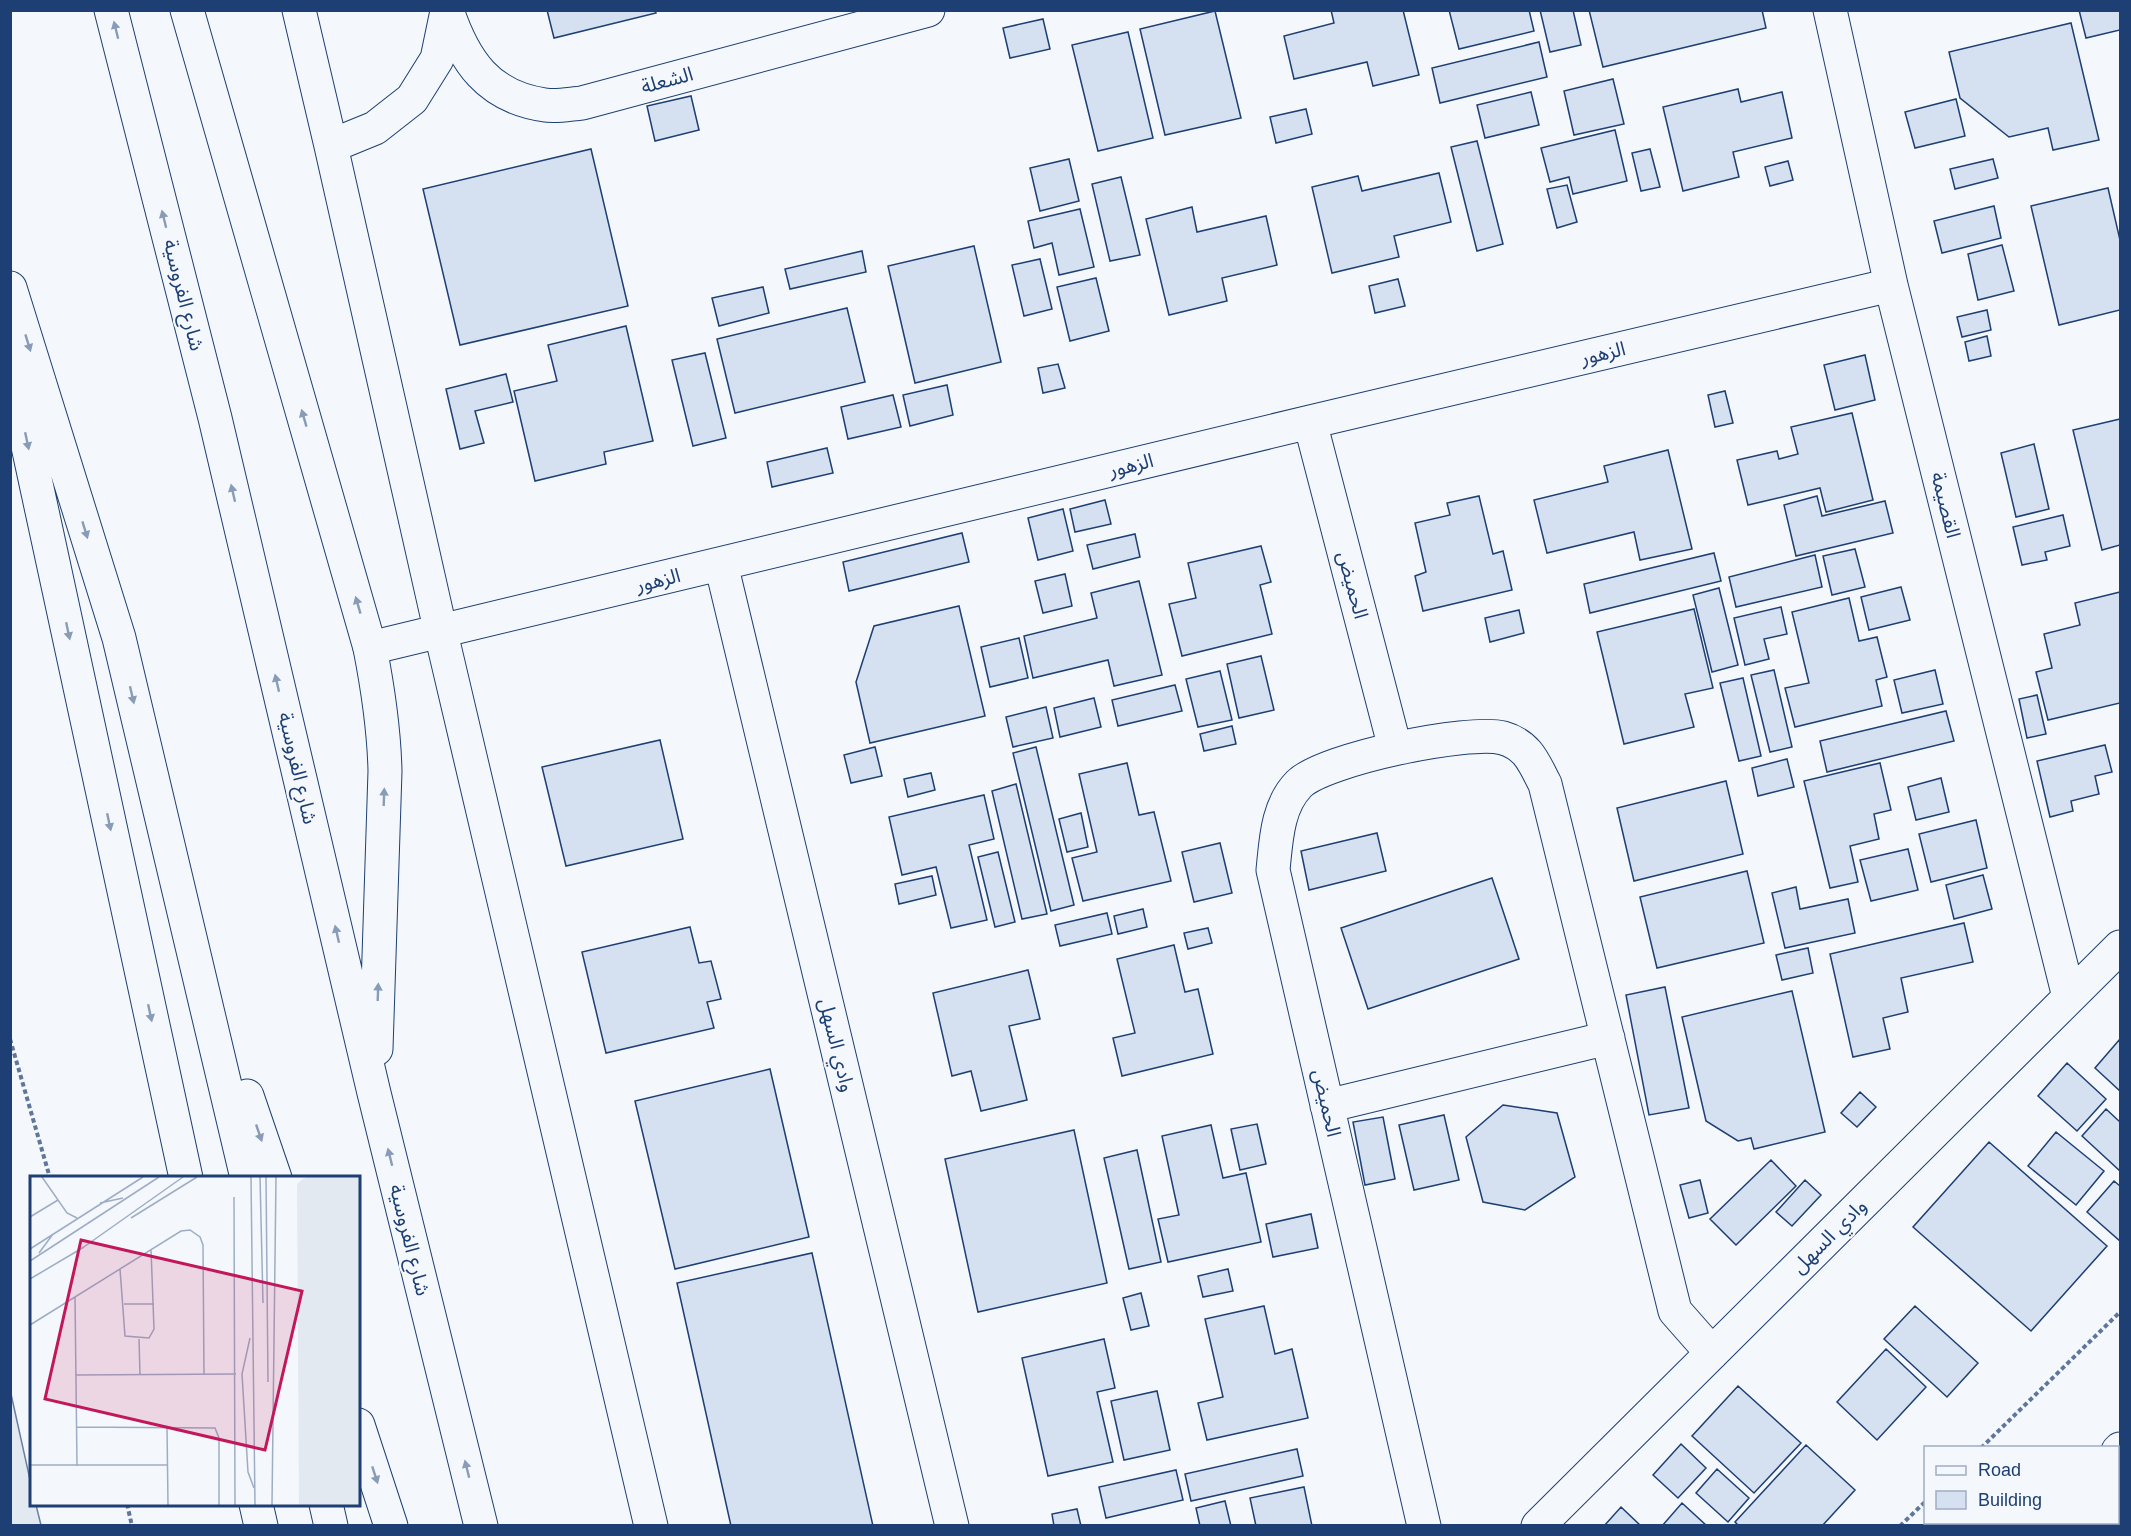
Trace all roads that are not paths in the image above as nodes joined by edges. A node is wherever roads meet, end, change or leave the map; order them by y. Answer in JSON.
{"nodes":[{"id":1,"x":111,"y":10,"type":"edge"},
{"id":2,"x":187,"y":10,"type":"edge"},
{"id":3,"x":299,"y":10,"type":"edge"},
{"id":4,"x":928,"y":10,"type":"edge"},
{"id":5,"x":1830,"y":10,"type":"edge"},
{"id":6,"x":447,"y":11,"type":"edge"},
{"id":7,"x":332,"y":146,"type":"junction"},
{"id":8,"x":1892,"y":285,"type":"junction"},
{"id":9,"x":10,"y":288,"type":"edge"},
{"id":10,"x":10,"y":363,"type":"edge"},
{"id":11,"x":1310,"y":422,"type":"junction"},
{"id":12,"x":722,"y":564,"type":"junction"},
{"id":13,"x":441,"y":633,"type":"junction"},
{"id":14,"x":370,"y":648,"type":"junction"},
{"id":15,"x":1395,"y":748,"type":"junction"},
{"id":16,"x":180,"y":898,"type":"junction"},
{"id":17,"x":2121,"y":947,"type":"edge"},
{"id":18,"x":2069,"y":997,"type":"junction"},
{"id":19,"x":1608,"y":1038,"type":"junction"},
{"id":20,"x":374,"y":1093,"type":"junction"},
{"id":21,"x":1327,"y":1106,"type":"junction"},
{"id":22,"x":186,"y":1176,"type":"edge"},
{"id":23,"x":247,"y":1176,"type":"edge"},
{"id":24,"x":274,"y":1176,"type":"edge"},
{"id":25,"x":1712,"y":1353,"type":"junction"},
{"id":26,"x":360,"y":1431,"type":"edge"},
{"id":27,"x":256,"y":1506,"type":"edge"},
{"id":28,"x":326,"y":1506,"type":"edge"},
{"id":29,"x":261,"y":1526,"type":"edge"},
{"id":30,"x":331,"y":1526,"type":"edge"},
{"id":31,"x":391,"y":1526,"type":"edge"},
{"id":32,"x":481,"y":1526,"type":"edge"},
{"id":33,"x":651,"y":1526,"type":"edge"},
{"id":34,"x":952,"y":1526,"type":"edge"},
{"id":35,"x":1424,"y":1526,"type":"edge"},
{"id":36,"x":1538,"y":1526,"type":"edge"}],
"edges":[{"from":20,"to":1,"type":"main road","name":"شارع الفروسية","one_way":true},
{"from":14,"to":2,"type":"main road","one_way":true},
{"from":3,"to":7,"type":"main road"},
{"from":4,"to":6,"type":"main road","name":"الشعلة"},
{"from":5,"to":8,"type":"main road","name":"القصيمة"},
{"from":6,"to":7,"type":"main road","name":"الشعلة"},
{"from":7,"to":13,"type":"main road"},
{"from":8,"to":11,"type":"main road","name":"الزهور"},
{"from":8,"to":18,"type":"main road","name":"القصيمة"},
{"from":9,"to":16,"type":"main road","one_way":true},
{"from":10,"to":22,"type":"main road","one_way":true},
{"from":11,"to":12,"type":"main road","name":"الزهور"},
{"from":11,"to":15,"type":"main road","name":"الحميض"},
{"from":12,"to":13,"type":"main road","name":"الزهور"},
{"from":12,"to":34,"type":"main road","name":"وادي السهل"},
{"from":13,"to":14,"type":"main road","name":"الزهور"},
{"from":13,"to":33,"type":"main road"},
{"from":20,"to":14,"type":"main road","one_way":true},
{"from":15,"to":19,"type":"main road","name":"الحميض"},
{"from":15,"to":21,"type":"main road","name":"الحميض"},
{"from":16,"to":23,"type":"main road"},
{"from":16,"to":24,"type":"main road","one_way":true},
{"from":17,"to":18,"type":"main road","name":"وادي السهل"},
{"from":18,"to":25,"type":"main road","name":"وادي السهل"},
{"from":19,"to":21,"type":"main road"},
{"from":19,"to":25,"type":"main road","name":"الحميض"},
{"from":32,"to":20,"type":"main road","name":"شارع الفروسية","one_way":true},
{"from":21,"to":35,"type":"main road","name":"الحميض"},
{"from":25,"to":36,"type":"main road","name":"وادي السهل"},
{"from":26,"to":31,"type":"main road","one_way":true},
{"from":27,"to":29,"type":"main road"},
{"from":28,"to":30,"type":"main road"}]}
